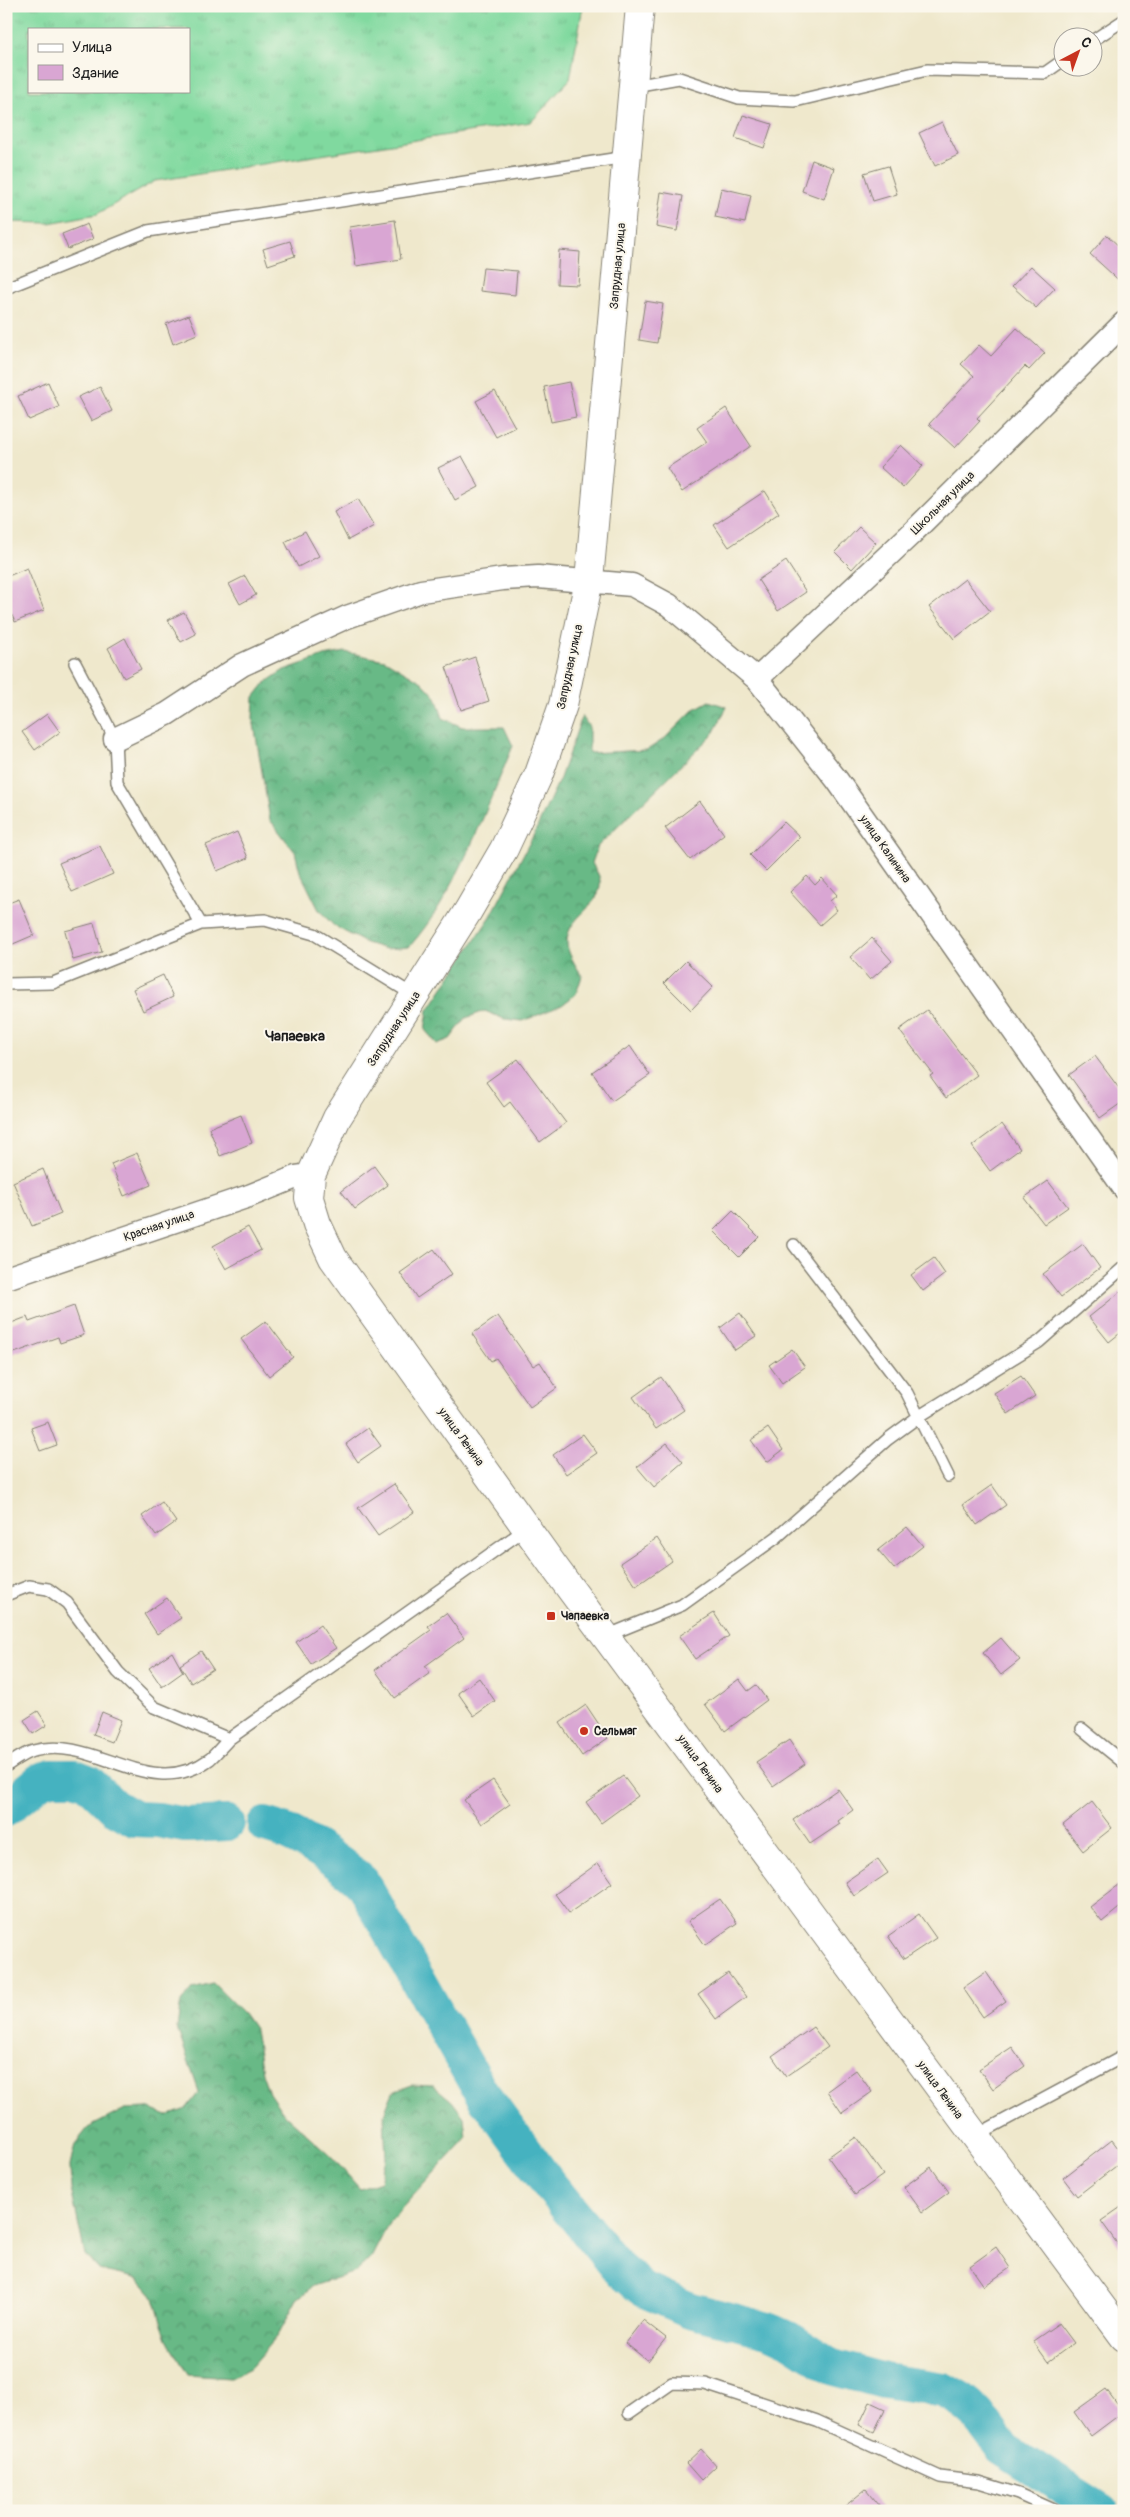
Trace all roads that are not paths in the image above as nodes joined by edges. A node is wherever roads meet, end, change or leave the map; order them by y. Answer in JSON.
{"nodes":[{"id":1,"x":640,"y":6,"type":"edge"},
{"id":2,"x":1124,"y":20,"type":"edge"},
{"id":3,"x":1102,"y":34,"type":"edge"},
{"id":4,"x":1052,"y":68,"type":"edge"},
{"id":5,"x":634,"y":92,"type":"junction"},
{"id":6,"x":628,"y":156,"type":"junction"},
{"id":7,"x":6,"y":288,"type":"edge"},
{"id":8,"x":1124,"y":323,"type":"edge"},
{"id":9,"x":589,"y":580,"type":"junction"},
{"id":10,"x":75,"y":664,"type":"dead end"},
{"id":11,"x":757,"y":679,"type":"junction"},
{"id":12,"x":116,"y":739,"type":"junction"},
{"id":13,"x":201,"y":924,"type":"junction"},
{"id":14,"x":6,"y":984,"type":"edge"},
{"id":15,"x":415,"y":996,"type":"junction"},
{"id":16,"x":311,"y":1175,"type":"junction"},
{"id":17,"x":1124,"y":1188,"type":"edge"},
{"id":18,"x":794,"y":1245,"type":"dead end"},
{"id":19,"x":1124,"y":1267,"type":"edge"},
{"id":20,"x":6,"y":1278,"type":"edge"},
{"id":21,"x":918,"y":1417,"type":"junction"},
{"id":22,"x":948,"y":1476,"type":"dead end"},
{"id":23,"x":527,"y":1528,"type":"junction"},
{"id":24,"x":6,"y":1595,"type":"edge"},
{"id":25,"x":606,"y":1636,"type":"junction"},
{"id":26,"x":1082,"y":1729,"type":"dead end"},
{"id":27,"x":229,"y":1739,"type":"junction"},
{"id":28,"x":1124,"y":1764,"type":"edge"},
{"id":29,"x":6,"y":1766,"type":"edge"},
{"id":30,"x":1124,"y":2056,"type":"edge"},
{"id":31,"x":975,"y":2136,"type":"junction"},
{"id":32,"x":1124,"y":2337,"type":"edge"},
{"id":33,"x":629,"y":2414,"type":"dead end"},
{"id":34,"x":1056,"y":2511,"type":"edge"}],
"edges":[{"from":1,"to":5,"type":"street","name":"Запрудная улица"},
{"from":2,"to":3,"type":"lane"},
{"from":4,"to":5,"type":"lane"},
{"from":5,"to":6,"type":"street","name":"Запрудная улица"},
{"from":6,"to":7,"type":"lane"},
{"from":6,"to":9,"type":"street","name":"Запрудная улица"},
{"from":8,"to":11,"type":"street","name":"Школьная улица"},
{"from":9,"to":11,"type":"street","name":"улица Калинина"},
{"from":9,"to":12,"type":"street","name":"улица Калинина"},
{"from":9,"to":15,"type":"street","name":"Запрудная улица"},
{"from":10,"to":12,"type":"lane"},
{"from":11,"to":17,"type":"street","name":"улица Калинина"},
{"from":12,"to":13,"type":"lane"},
{"from":13,"to":14,"type":"lane"},
{"from":13,"to":15,"type":"lane"},
{"from":15,"to":16,"type":"street","name":"Запрудная улица"},
{"from":16,"to":20,"type":"street","name":"Красная улица"},
{"from":16,"to":23,"type":"street","name":"улица Ленина"},
{"from":18,"to":21,"type":"lane"},
{"from":19,"to":21,"type":"lane"},
{"from":21,"to":22,"type":"lane"},
{"from":21,"to":25,"type":"lane"},
{"from":23,"to":25,"type":"street","name":"улица Ленина"},
{"from":23,"to":27,"type":"lane"},
{"from":24,"to":27,"type":"lane"},
{"from":25,"to":31,"type":"street","name":"улица Ленина"},
{"from":26,"to":28,"type":"lane"},
{"from":27,"to":29,"type":"lane"},
{"from":30,"to":31,"type":"lane"},
{"from":31,"to":32,"type":"street","name":"улица Ленина"},
{"from":33,"to":34,"type":"lane"}]}
